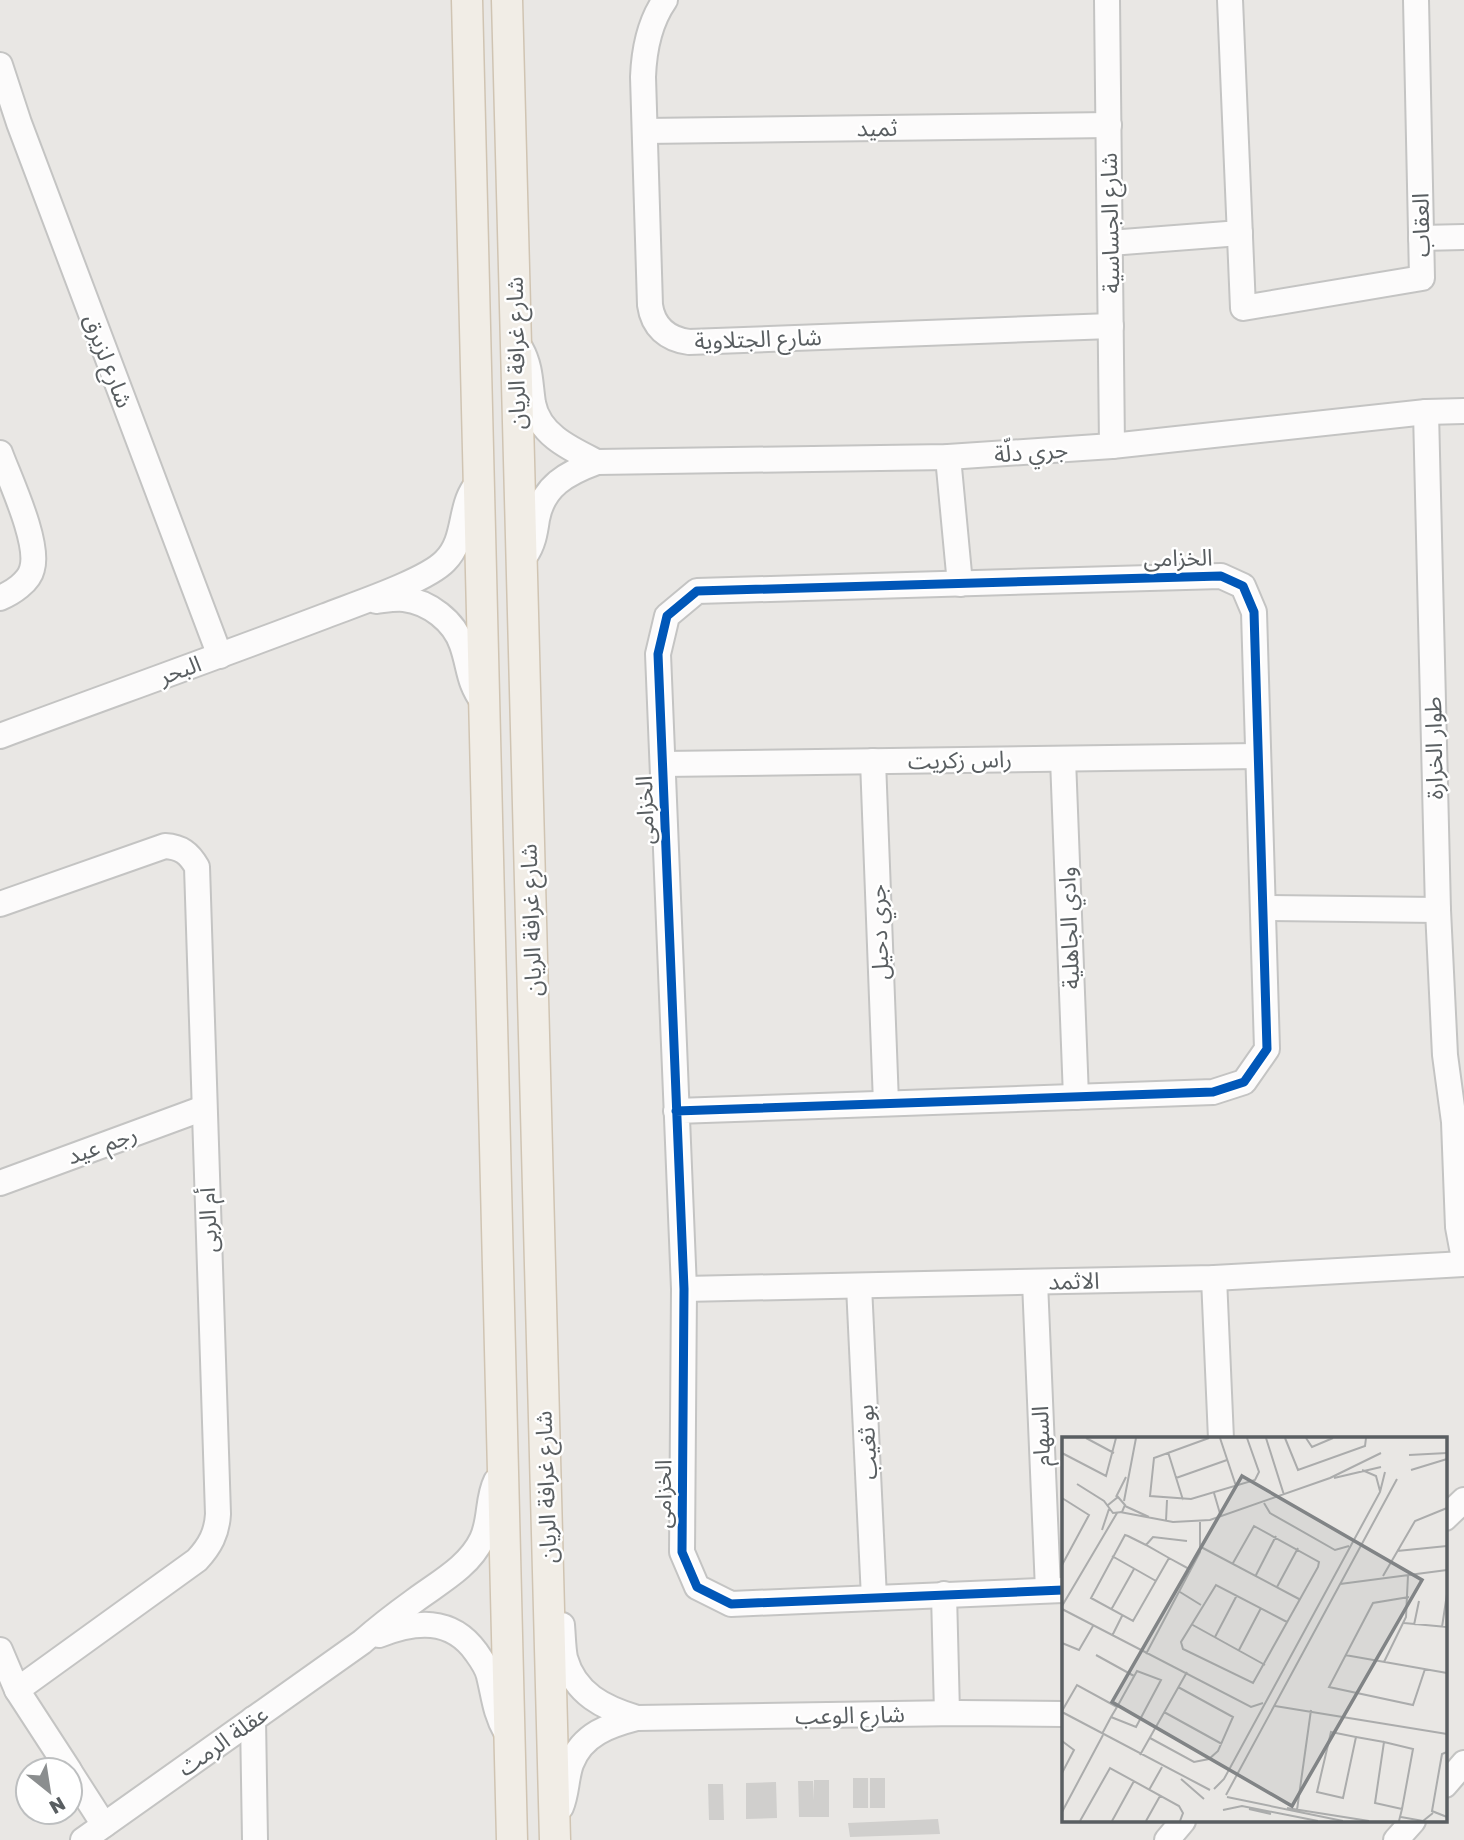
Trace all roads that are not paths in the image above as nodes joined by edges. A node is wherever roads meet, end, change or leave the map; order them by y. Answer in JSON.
{"nodes":[{"id":1,"x":467,"y":0,"type":"edge"},
{"id":2,"x":507,"y":0,"type":"edge"},
{"id":3,"x":665,"y":0,"type":"edge"},
{"id":4,"x":1107,"y":0,"type":"edge"},
{"id":5,"x":1230,"y":0,"type":"edge"},
{"id":6,"x":1416,"y":0,"type":"edge"},
{"id":7,"x":0,"y":65,"type":"edge"},
{"id":8,"x":1109,"y":125,"type":"junction"},
{"id":9,"x":9,"y":127,"type":"edge"},
{"id":10,"x":645,"y":131,"type":"junction"},
{"id":11,"x":1240,"y":233,"type":"junction"},
{"id":12,"x":1464,"y":237,"type":"edge"},
{"id":13,"x":1422,"y":238,"type":"junction"},
{"id":14,"x":1110,"y":243,"type":"junction"},
{"id":15,"x":1111,"y":326,"type":"junction"},
{"id":16,"x":515,"y":341,"type":"junction"},
{"id":17,"x":1464,"y":411,"type":"edge"},
{"id":18,"x":1426,"y":412,"type":"junction"},
{"id":19,"x":1112,"y":446,"type":"junction"},
{"id":20,"x":0,"y":453,"type":"edge"},
{"id":21,"x":948,"y":457,"type":"junction"},
{"id":22,"x":597,"y":461,"type":"junction"},
{"id":23,"x":477,"y":483,"type":"junction"},
{"id":24,"x":521,"y":560,"type":"junction"},
{"id":25,"x":960,"y":583,"type":"junction"},
{"id":26,"x":0,"y":598,"type":"edge"},
{"id":27,"x":358,"y":603,"type":"junction"},
{"id":28,"x":220,"y":656,"type":"junction"},
{"id":29,"x":484,"y":702,"type":"junction"},
{"id":30,"x":0,"y":736,"type":"edge"},
{"id":31,"x":1258,"y":756,"type":"junction"},
{"id":32,"x":1063,"y":758,"type":"junction"},
{"id":33,"x":873,"y":761,"type":"junction"},
{"id":34,"x":663,"y":764,"type":"junction"},
{"id":35,"x":0,"y":904,"type":"edge"},
{"id":36,"x":1263,"y":908,"type":"junction"},
{"id":37,"x":1438,"y":910,"type":"junction"},
{"id":38,"x":1456,"y":1083,"type":"edge"},
{"id":39,"x":1076,"y":1097,"type":"junction"},
{"id":40,"x":886,"y":1103,"type":"junction"},
{"id":41,"x":204,"y":1108,"type":"junction"},
{"id":42,"x":676,"y":1111,"type":"junction"},
{"id":43,"x":0,"y":1183,"type":"edge"},
{"id":44,"x":1464,"y":1261,"type":"edge"},
{"id":45,"x":1214,"y":1278,"type":"junction"},
{"id":46,"x":1035,"y":1282,"type":"junction"},
{"id":47,"x":859,"y":1286,"type":"junction"},
{"id":48,"x":684,"y":1289,"type":"junction"},
{"id":49,"x":1221,"y":1437,"type":"edge"},
{"id":50,"x":502,"y":1472,"type":"junction"},
{"id":51,"x":1056,"y":1590,"type":"edge"},
{"id":52,"x":944,"y":1594,"type":"junction"},
{"id":53,"x":874,"y":1598,"type":"junction"},
{"id":54,"x":549,"y":1602,"type":"junction"},
{"id":55,"x":362,"y":1642,"type":"junction"},
{"id":56,"x":0,"y":1650,"type":"edge"},
{"id":57,"x":17,"y":1690,"type":"junction"},
{"id":58,"x":947,"y":1713,"type":"junction"},
{"id":59,"x":1062,"y":1714,"type":"edge"},
{"id":60,"x":637,"y":1718,"type":"junction"},
{"id":61,"x":253,"y":1719,"type":"junction"},
{"id":62,"x":508,"y":1735,"type":"junction"},
{"id":63,"x":59,"y":1756,"type":"edge"},
{"id":64,"x":1464,"y":1763,"type":"edge"},
{"id":65,"x":1446,"y":1784,"type":"edge"},
{"id":66,"x":84,"y":1794,"type":"edge"},
{"id":67,"x":1182,"y":1822,"type":"edge"},
{"id":68,"x":1412,"y":1822,"type":"edge"},
{"id":69,"x":104,"y":1825,"type":"junction"},
{"id":70,"x":554,"y":1828,"type":"edge"},
{"id":71,"x":83,"y":1840,"type":"edge"},
{"id":72,"x":255,"y":1840,"type":"edge"},
{"id":73,"x":512,"y":1840,"type":"edge"},
{"id":74,"x":1167,"y":1840,"type":"edge"},
{"id":75,"x":1396,"y":1840,"type":"edge"}],
"edges":[{"from":1,"to":23,"type":"main road","name":"شارع غرافة الريان"},
{"from":2,"to":16,"type":"main road","name":"شارع غرافة الريان"},
{"from":3,"to":10,"type":"street","name":"شارع الجتلاوية"},
{"from":4,"to":8,"type":"street","name":"شارع الجساسية"},
{"from":5,"to":11,"type":"street","name":"العقاب"},
{"from":6,"to":13,"type":"street","name":"العقاب"},
{"from":7,"to":9,"type":"street","name":"شارع لزيرق"},
{"from":8,"to":10,"type":"street","name":"ثميد"},
{"from":8,"to":14,"type":"street","name":"شارع الجساسية"},
{"from":9,"to":28,"type":"street","name":"شارع لزيرق"},
{"from":10,"to":15,"type":"street","name":"شارع الجتلاوية"},
{"from":11,"to":13,"type":"street","name":"العقاب"},
{"from":11,"to":14,"type":"street"},
{"from":12,"to":13,"type":"street"},
{"from":14,"to":15,"type":"street","name":"شارع الجساسية"},
{"from":15,"to":19,"type":"street","name":"شارع الجساسية"},
{"from":16,"to":22,"type":"street","name":"جري دلّة"},
{"from":16,"to":24,"type":"main road","name":"شارع غرافة الريان"},
{"from":17,"to":18,"type":"street","name":"جري دلّة"},
{"from":18,"to":19,"type":"street","name":"جري دلّة"},
{"from":18,"to":37,"type":"street","name":"طوار الخرارة"},
{"from":19,"to":21,"type":"street","name":"جري دلّة"},
{"from":20,"to":26,"type":"street"},
{"from":21,"to":22,"type":"street","name":"جري دلّة"},
{"from":21,"to":25,"type":"street"},
{"from":22,"to":24,"type":"street","name":"جري دلّة"},
{"from":23,"to":27,"type":"street","name":"البحر"},
{"from":23,"to":29,"type":"main road","name":"شارع غرافة الريان"},
{"from":24,"to":54,"type":"main road","name":"شارع غرافة الريان"},
{"from":25,"to":31,"type":"street","name":"الخزامى"},
{"from":25,"to":34,"type":"street","name":"الخزامى"},
{"from":27,"to":28,"type":"street","name":"البحر"},
{"from":27,"to":29,"type":"street","name":"البحر"},
{"from":28,"to":30,"type":"street","name":"البحر"},
{"from":29,"to":50,"type":"main road","name":"شارع غرافة الريان"},
{"from":31,"to":32,"type":"street","name":"راس زكريت"},
{"from":31,"to":36,"type":"street","name":"الخزامى"},
{"from":32,"to":33,"type":"street","name":"راس زكريت"},
{"from":32,"to":39,"type":"street","name":"وادي الجاهلية"},
{"from":33,"to":34,"type":"street","name":"راس زكريت"},
{"from":33,"to":40,"type":"street","name":"جري دحيل"},
{"from":34,"to":42,"type":"street","name":"الخزامى"},
{"from":35,"to":41,"type":"street","name":"أم الربى"},
{"from":36,"to":37,"type":"street"},
{"from":36,"to":39,"type":"street","name":"الخزامى"},
{"from":37,"to":38,"type":"street","name":"طوار الخرارة"},
{"from":38,"to":44,"type":"street","name":"طوار الخرارة"},
{"from":39,"to":40,"type":"street","name":"الخزامى"},
{"from":40,"to":42,"type":"street","name":"الخزامى"},
{"from":41,"to":43,"type":"street","name":"رجم عيد"},
{"from":41,"to":57,"type":"street","name":"أم الربى"},
{"from":42,"to":48,"type":"street","name":"الخزامى"},
{"from":44,"to":45,"type":"street","name":"الاثمد"},
{"from":45,"to":46,"type":"street","name":"الاثمد"},
{"from":45,"to":49,"type":"street"},
{"from":46,"to":47,"type":"street","name":"الاثمد"},
{"from":46,"to":51,"type":"street","name":"السهام"},
{"from":47,"to":48,"type":"street","name":"الاثمد"},
{"from":47,"to":53,"type":"street","name":"بو ثغيب"},
{"from":48,"to":53,"type":"street","name":"الخزامى"},
{"from":50,"to":55,"type":"street","name":"عقلة الرمث"},
{"from":50,"to":62,"type":"main road","name":"شارع غرافة الريان"},
{"from":51,"to":52,"type":"street","name":"الخزامى"},
{"from":52,"to":53,"type":"street","name":"الخزامى"},
{"from":52,"to":58,"type":"street"},
{"from":54,"to":60,"type":"street","name":"شارع الوعب"},
{"from":54,"to":70,"type":"main road","name":"شارع غرافة الريان"},
{"from":55,"to":61,"type":"street","name":"عقلة الرمث"},
{"from":55,"to":62,"type":"street","name":"عقلة الرمث"},
{"from":56,"to":57,"type":"street"},
{"from":57,"to":63,"type":"street"},
{"from":58,"to":59,"type":"street","name":"شارع الوعب"},
{"from":58,"to":60,"type":"street","name":"شارع الوعب"},
{"from":60,"to":70,"type":"street","name":"شارع الوعب"},
{"from":61,"to":69,"type":"street","name":"عقلة الرمث"},
{"from":61,"to":72,"type":"street"},
{"from":62,"to":73,"type":"main road","name":"شارع غرافة الريان"},
{"from":64,"to":65,"type":"street"},
{"from":66,"to":69,"type":"street"},
{"from":67,"to":74,"type":"street"},
{"from":68,"to":75,"type":"street"},
{"from":69,"to":71,"type":"street","name":"عقلة الرمث"}]}
